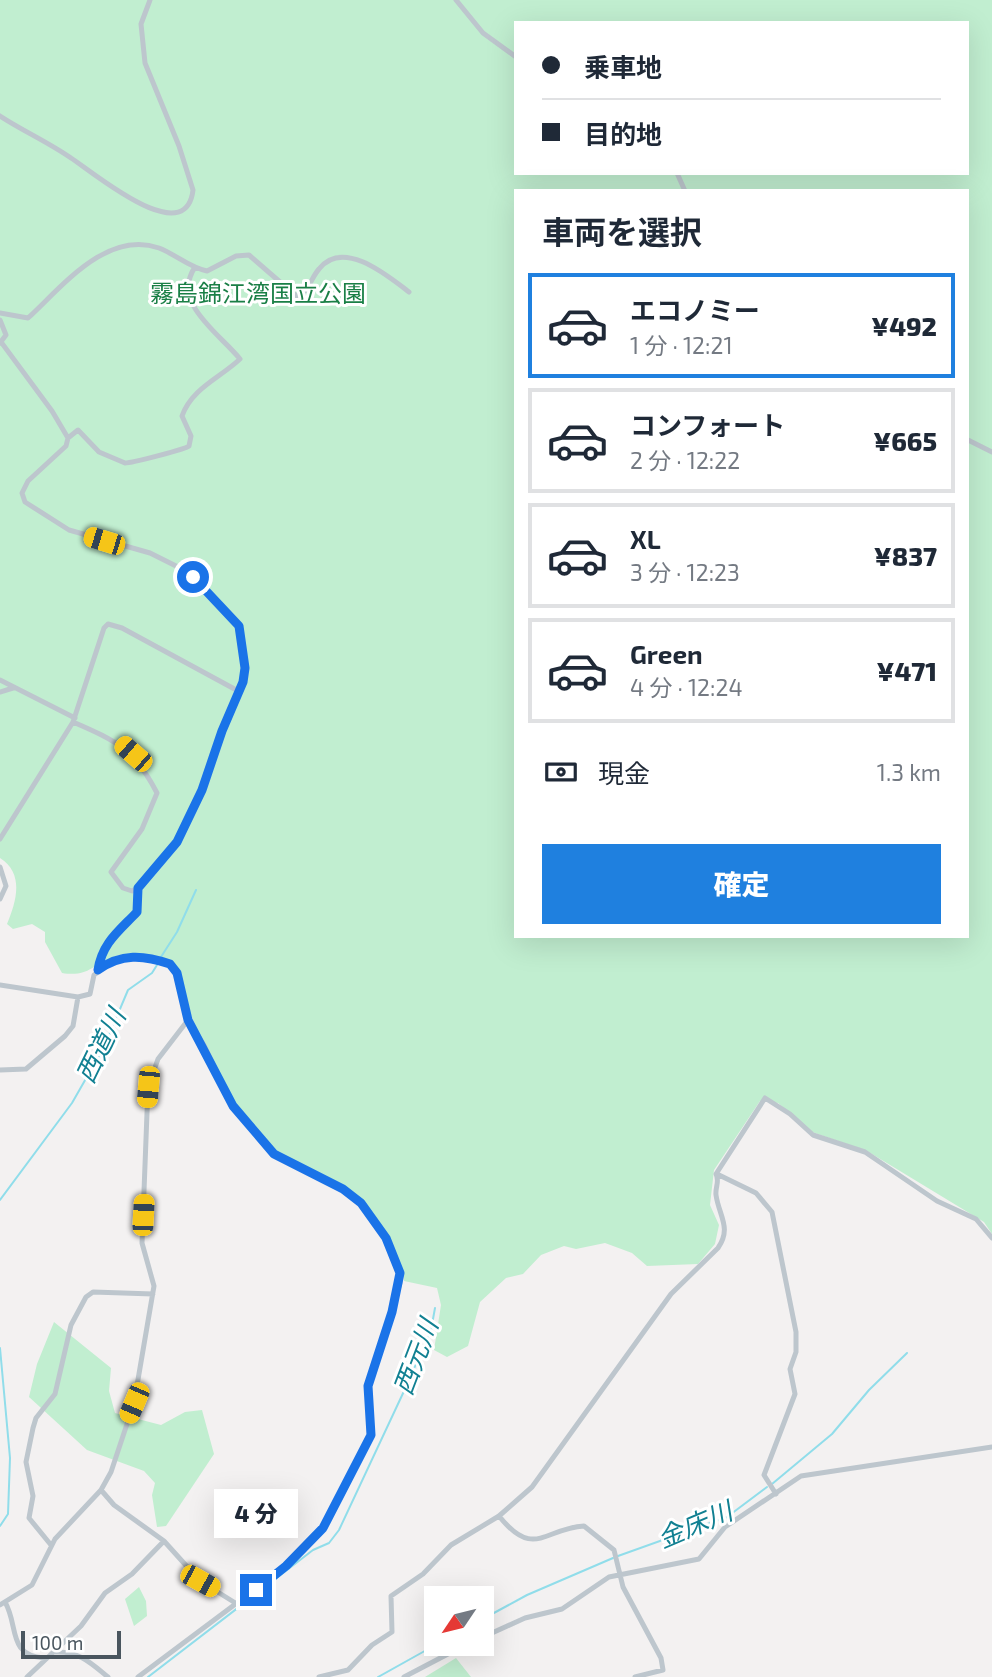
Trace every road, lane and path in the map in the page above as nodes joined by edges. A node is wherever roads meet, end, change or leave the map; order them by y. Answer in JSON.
{"nodes":[{"id":1,"x":150,"y":0,"type":"edge"},
{"id":2,"x":456,"y":0,"type":"edge"},
{"id":3,"x":514,"y":56,"type":"edge"},
{"id":4,"x":0,"y":116,"type":"edge"},
{"id":5,"x":195,"y":267,"type":"junction"},
{"id":6,"x":409,"y":292,"type":"dead end"},
{"id":7,"x":0,"y":313,"type":"edge"},
{"id":8,"x":0,"y":320,"type":"edge"},
{"id":9,"x":0,"y":343,"type":"edge"},
{"id":10,"x":68,"y":438,"type":"junction"},
{"id":11,"x":969,"y":440,"type":"edge"},
{"id":12,"x":992,"y":452,"type":"edge"},
{"id":13,"x":0,"y":680,"type":"edge"},
{"id":14,"x":13,"y":688,"type":"junction"},
{"id":15,"x":0,"y":692,"type":"edge"},
{"id":16,"x":240,"y":692,"type":"junction"},
{"id":17,"x":74,"y":720,"type":"junction"},
{"id":18,"x":0,"y":839,"type":"edge"},
{"id":19,"x":0,"y":867,"type":"edge"},
{"id":20,"x":138,"y":888,"type":"junction"},
{"id":21,"x":0,"y":899,"type":"edge"},
{"id":22,"x":98,"y":970,"type":"junction"},
{"id":23,"x":0,"y":985,"type":"edge"},
{"id":24,"x":78,"y":997,"type":"junction"},
{"id":25,"x":188,"y":1020,"type":"junction"},
{"id":26,"x":0,"y":1070,"type":"edge"},
{"id":27,"x":716,"y":1174,"type":"junction"},
{"id":28,"x":992,"y":1238,"type":"edge"},
{"id":29,"x":153,"y":1294,"type":"junction"},
{"id":30,"x":992,"y":1447,"type":"edge"},
{"id":31,"x":101,"y":1490,"type":"junction"},
{"id":32,"x":775,"y":1492,"type":"junction"},
{"id":33,"x":499,"y":1516,"type":"junction"},
{"id":34,"x":164,"y":1541,"type":"junction"},
{"id":35,"x":51,"y":1545,"type":"junction"},
{"id":36,"x":621,"y":1576,"type":"junction"},
{"id":37,"x":3,"y":1604,"type":"edge"},
{"id":38,"x":237,"y":1604,"type":"junction"},
{"id":39,"x":494,"y":1632,"type":"edge"},
{"id":40,"x":56,"y":1652,"type":"junction"},
{"id":41,"x":444,"y":1656,"type":"edge"},
{"id":42,"x":44,"y":1658,"type":"junction"},
{"id":43,"x":27,"y":1677,"type":"edge"},
{"id":44,"x":108,"y":1677,"type":"edge"},
{"id":45,"x":138,"y":1677,"type":"edge"},
{"id":46,"x":319,"y":1677,"type":"edge"},
{"id":47,"x":404,"y":1677,"type":"edge"},
{"id":48,"x":635,"y":1677,"type":"edge"}],
"edges":[{"from":1,"to":4,"type":"street"},
{"from":2,"to":3,"type":"street"},
{"from":5,"to":6,"type":"street"},
{"from":5,"to":7,"type":"street"},
{"from":5,"to":10,"type":"street"},
{"from":8,"to":9,"type":"street"},
{"from":9,"to":10,"type":"street"},
{"from":10,"to":16,"type":"street"},
{"from":11,"to":12,"type":"street"},
{"from":13,"to":14,"type":"street"},
{"from":14,"to":15,"type":"street"},
{"from":14,"to":17,"type":"street"},
{"from":16,"to":17,"type":"street"},
{"from":16,"to":20,"type":"street"},
{"from":17,"to":18,"type":"street"},
{"from":17,"to":20,"type":"street"},
{"from":19,"to":21,"type":"street"},
{"from":20,"to":22,"type":"street"},
{"from":22,"to":24,"type":"street"},
{"from":22,"to":25,"type":"street"},
{"from":23,"to":24,"type":"street"},
{"from":24,"to":26,"type":"street"},
{"from":25,"to":29,"type":"street"},
{"from":25,"to":38,"type":"street"},
{"from":27,"to":28,"type":"street"},
{"from":27,"to":32,"type":"street"},
{"from":27,"to":33,"type":"street"},
{"from":29,"to":31,"type":"street"},
{"from":29,"to":35,"type":"street"},
{"from":30,"to":32,"type":"street"},
{"from":31,"to":34,"type":"street"},
{"from":31,"to":35,"type":"street"},
{"from":32,"to":36,"type":"street"},
{"from":33,"to":36,"type":"street"},
{"from":33,"to":46,"type":"street"},
{"from":34,"to":38,"type":"street"},
{"from":34,"to":40,"type":"street"},
{"from":35,"to":37,"type":"street"},
{"from":36,"to":39,"type":"street"},
{"from":36,"to":48,"type":"street"},
{"from":37,"to":42,"type":"street"},
{"from":38,"to":45,"type":"street"},
{"from":40,"to":42,"type":"street"},
{"from":40,"to":44,"type":"street"},
{"from":41,"to":47,"type":"street"},
{"from":42,"to":43,"type":"street"}]}
